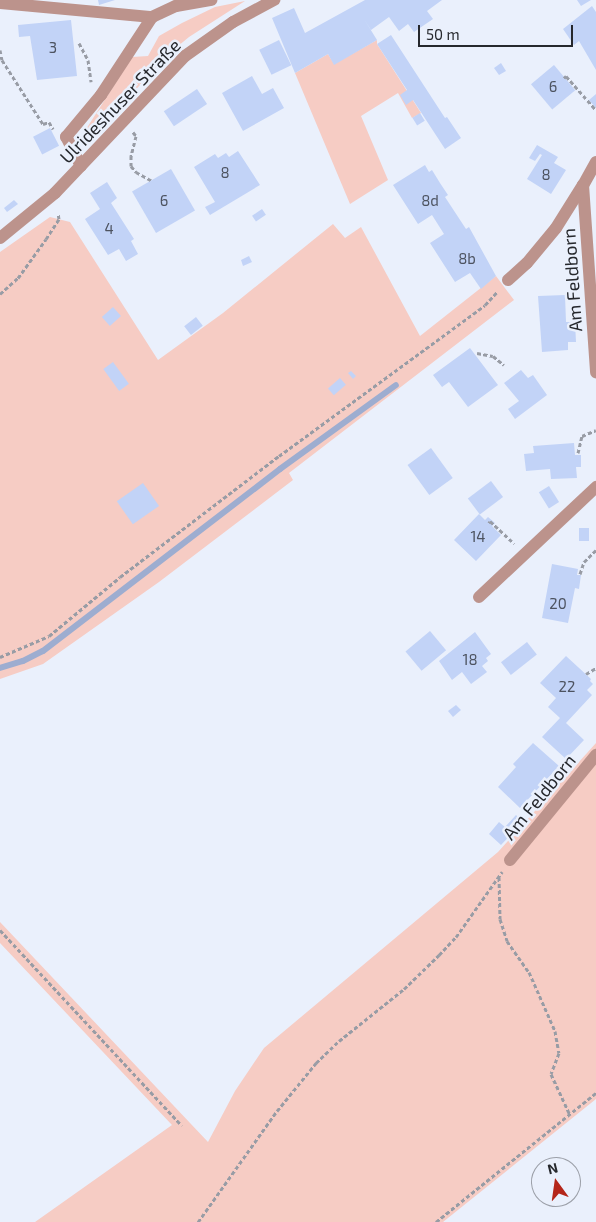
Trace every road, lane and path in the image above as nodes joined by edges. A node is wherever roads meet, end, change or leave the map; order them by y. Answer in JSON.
{"nodes":[{"id":1,"x":212,"y":0,"type":"edge"},
{"id":2,"x":274,"y":0,"type":"edge"},
{"id":3,"x":0,"y":4,"type":"edge"},
{"id":4,"x":152,"y":17,"type":"junction"},
{"id":5,"x":79,"y":42,"type":"dead end"},
{"id":6,"x":0,"y":50,"type":"edge"},
{"id":7,"x":564,"y":78,"type":"dead end"},
{"id":8,"x":101,"y":95,"type":"junction"},
{"id":9,"x":596,"y":110,"type":"edge"},
{"id":10,"x":122,"y":121,"type":"junction"},
{"id":11,"x":66,"y":137,"type":"junction"},
{"id":12,"x":596,"y":162,"type":"edge"},
{"id":13,"x":81,"y":166,"type":"junction"},
{"id":14,"x":152,"y":181,"type":"dead end"},
{"id":15,"x":583,"y":185,"type":"junction"},
{"id":16,"x":0,"y":238,"type":"edge"},
{"id":17,"x":46,"y":238,"type":"dead end"},
{"id":18,"x":508,"y":280,"type":"joint"},
{"id":19,"x":0,"y":294,"type":"edge"},
{"id":20,"x":477,"y":352,"type":"dead end"},
{"id":21,"x":504,"y":365,"type":"dead end"},
{"id":22,"x":596,"y":373,"type":"edge"},
{"id":23,"x":596,"y":430,"type":"edge"},
{"id":24,"x":578,"y":454,"type":"dead end"},
{"id":25,"x":596,"y":488,"type":"edge"},
{"id":26,"x":489,"y":523,"type":"dead end"},
{"id":27,"x":596,"y":550,"type":"edge"},
{"id":28,"x":525,"y":554,"type":"junction"},
{"id":29,"x":580,"y":574,"type":"dead end"},
{"id":30,"x":479,"y":597,"type":"dead end"},
{"id":31,"x":0,"y":657,"type":"edge"},
{"id":32,"x":596,"y":668,"type":"edge"},
{"id":33,"x":586,"y":674,"type":"dead end"},
{"id":34,"x":596,"y":755,"type":"edge"},
{"id":35,"x":510,"y":860,"type":"joint"},
{"id":36,"x":499,"y":876,"type":"junction"},
{"id":37,"x":0,"y":930,"type":"edge"},
{"id":38,"x":596,"y":1093,"type":"edge"},
{"id":39,"x":570,"y":1115,"type":"junction"},
{"id":40,"x":182,"y":1126,"type":"dead end"},
{"id":41,"x":198,"y":1222,"type":"edge"},
{"id":42,"x":436,"y":1222,"type":"edge"}],
"edges":[{"from":1,"to":4,"type":"street"},
{"from":2,"to":10,"type":"street","name":"Ulrideshuser Straße"},
{"from":3,"to":4,"type":"street"},
{"from":4,"to":8,"type":"street"},
{"from":5,"to":8,"type":"path"},
{"from":6,"to":11,"type":"path"},
{"from":7,"to":9,"type":"path"},
{"from":8,"to":11,"type":"street"},
{"from":10,"to":13,"type":"street","name":"Ulrideshuser Straße"},
{"from":10,"to":14,"type":"path"},
{"from":11,"to":13,"type":"street"},
{"from":12,"to":15,"type":"street","name":"Am Feldborn"},
{"from":13,"to":16,"type":"street","name":"Ulrideshuser Straße"},
{"from":15,"to":18,"type":"street","name":"Am Feldborn"},
{"from":15,"to":22,"type":"street","name":"Am Feldborn"},
{"from":17,"to":19,"type":"path"},
{"from":18,"to":31,"type":"path"},
{"from":20,"to":21,"type":"path"},
{"from":23,"to":24,"type":"path"},
{"from":25,"to":28,"type":"street"},
{"from":26,"to":28,"type":"path"},
{"from":27,"to":29,"type":"path"},
{"from":28,"to":30,"type":"street"},
{"from":32,"to":33,"type":"path"},
{"from":34,"to":35,"type":"street","name":"Am Feldborn"},
{"from":35,"to":36,"type":"path"},
{"from":36,"to":39,"type":"path"},
{"from":36,"to":41,"type":"path"},
{"from":37,"to":40,"type":"path"},
{"from":38,"to":39,"type":"path"},
{"from":39,"to":42,"type":"path"}]}
